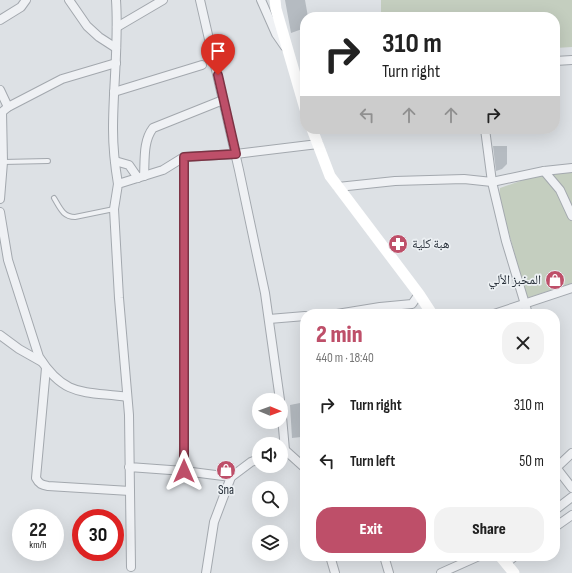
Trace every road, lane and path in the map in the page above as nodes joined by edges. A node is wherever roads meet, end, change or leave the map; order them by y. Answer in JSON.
{"nodes":[{"id":1,"x":26,"y":0,"type":"edge"},
{"id":2,"x":69,"y":0,"type":"edge"},
{"id":3,"x":116,"y":0,"type":"edge"},
{"id":4,"x":163,"y":0,"type":"edge"},
{"id":5,"x":200,"y":0,"type":"edge"},
{"id":6,"x":261,"y":0,"type":"edge"},
{"id":7,"x":275,"y":0,"type":"edge"},
{"id":8,"x":0,"y":20,"type":"edge"},
{"id":9,"x":117,"y":27,"type":"junction"},
{"id":10,"x":116,"y":48,"type":"junction"},
{"id":11,"x":288,"y":52,"type":"junction"},
{"id":12,"x":572,"y":60,"type":"edge"},
{"id":13,"x":560,"y":61,"type":"edge"},
{"id":14,"x":116,"y":63,"type":"junction"},
{"id":15,"x":202,"y":66,"type":"dead end"},
{"id":16,"x":300,"y":78,"type":"edge"},
{"id":17,"x":0,"y":90,"type":"edge"},
{"id":18,"x":114,"y":92,"type":"junction"},
{"id":19,"x":223,"y":100,"type":"junction"},
{"id":20,"x":3,"y":110,"type":"edge"},
{"id":21,"x":314,"y":134,"type":"edge"},
{"id":22,"x":486,"y":134,"type":"edge"},
{"id":23,"x":318,"y":144,"type":"junction"},
{"id":24,"x":236,"y":154,"type":"junction"},
{"id":25,"x":184,"y":157,"type":"junction"},
{"id":26,"x":48,"y":161,"type":"dead end"},
{"id":27,"x":115,"y":161,"type":"junction"},
{"id":28,"x":3,"y":162,"type":"junction"},
{"id":29,"x":572,"y":168,"type":"edge"},
{"id":30,"x":544,"y":171,"type":"junction"},
{"id":31,"x":141,"y":177,"type":"junction"},
{"id":32,"x":492,"y":182,"type":"junction"},
{"id":33,"x":118,"y":184,"type":"junction"},
{"id":34,"x":338,"y":187,"type":"junction"},
{"id":35,"x":54,"y":198,"type":"dead end"},
{"id":36,"x":0,"y":199,"type":"edge"},
{"id":37,"x":114,"y":209,"type":"junction"},
{"id":38,"x":0,"y":212,"type":"edge"},
{"id":39,"x":572,"y":216,"type":"edge"},
{"id":40,"x":571,"y":290,"type":"edge"},
{"id":41,"x":419,"y":294,"type":"junction"},
{"id":42,"x":525,"y":304,"type":"junction"},
{"id":43,"x":368,"y":309,"type":"edge"},
{"id":44,"x":429,"y":309,"type":"edge"},
{"id":45,"x":510,"y":309,"type":"edge"},
{"id":46,"x":526,"y":309,"type":"edge"},
{"id":47,"x":300,"y":316,"type":"edge"},
{"id":48,"x":269,"y":319,"type":"junction"},
{"id":49,"x":0,"y":335,"type":"edge"},
{"id":50,"x":45,"y":366,"type":"junction"},
{"id":51,"x":279,"y":393,"type":"edge"},
{"id":52,"x":128,"y":397,"type":"junction"},
{"id":53,"x":572,"y":453,"type":"edge"},
{"id":54,"x":288,"y":455,"type":"edge"},
{"id":55,"x":252,"y":462,"type":"edge"},
{"id":56,"x":300,"y":464,"type":"edge"},
{"id":57,"x":560,"y":464,"type":"edge"},
{"id":58,"x":129,"y":467,"type":"junction"},
{"id":59,"x":184,"y":471,"type":"junction"},
{"id":60,"x":560,"y":472,"type":"edge"},
{"id":61,"x":231,"y":477,"type":"junction"},
{"id":62,"x":572,"y":488,"type":"edge"},
{"id":63,"x":130,"y":491,"type":"junction"},
{"id":64,"x":572,"y":497,"type":"edge"},
{"id":65,"x":560,"y":506,"type":"edge"},
{"id":66,"x":572,"y":515,"type":"edge"},
{"id":67,"x":560,"y":524,"type":"edge"},
{"id":68,"x":331,"y":561,"type":"edge"},
{"id":69,"x":385,"y":561,"type":"edge"},
{"id":70,"x":467,"y":561,"type":"edge"},
{"id":71,"x":504,"y":561,"type":"edge"},
{"id":72,"x":131,"y":567,"type":"dead end"},
{"id":73,"x":206,"y":573,"type":"edge"},
{"id":74,"x":335,"y":573,"type":"edge"},
{"id":75,"x":389,"y":573,"type":"edge"},
{"id":76,"x":441,"y":573,"type":"edge"},
{"id":77,"x":514,"y":573,"type":"edge"}],
"edges":[{"from":1,"to":8,"type":"street"},
{"from":2,"to":10,"type":"street"},
{"from":3,"to":9,"type":"street"},
{"from":4,"to":9,"type":"street"},
{"from":5,"to":19,"type":"street"},
{"from":6,"to":11,"type":"street"},
{"from":7,"to":11,"type":"main road"},
{"from":9,"to":10,"type":"street"},
{"from":10,"to":14,"type":"street"},
{"from":11,"to":16,"type":"main road"},
{"from":12,"to":13,"type":"street"},
{"from":14,"to":18,"type":"street"},
{"from":14,"to":20,"type":"street"},
{"from":15,"to":18,"type":"street"},
{"from":17,"to":20,"type":"street"},
{"from":18,"to":27,"type":"street"},
{"from":19,"to":24,"type":"street"},
{"from":19,"to":31,"type":"street"},
{"from":20,"to":28,"type":"street"},
{"from":21,"to":23,"type":"main road"},
{"from":22,"to":32,"type":"street"},
{"from":23,"to":24,"type":"street"},
{"from":23,"to":34,"type":"main road"},
{"from":24,"to":25,"type":"street"},
{"from":24,"to":48,"type":"street"},
{"from":25,"to":31,"type":"street"},
{"from":25,"to":59,"type":"street"},
{"from":26,"to":28,"type":"lane"},
{"from":27,"to":31,"type":"street"},
{"from":27,"to":33,"type":"street"},
{"from":28,"to":36,"type":"street"},
{"from":29,"to":30,"type":"street"},
{"from":30,"to":32,"type":"street"},
{"from":30,"to":39,"type":"street"},
{"from":31,"to":33,"type":"street"},
{"from":32,"to":34,"type":"street"},
{"from":32,"to":42,"type":"street"},
{"from":33,"to":37,"type":"street"},
{"from":34,"to":41,"type":"main road"},
{"from":35,"to":37,"type":"lane"},
{"from":37,"to":52,"type":"street"},
{"from":38,"to":50,"type":"street"},
{"from":40,"to":42,"type":"street"},
{"from":41,"to":43,"type":"street"},
{"from":41,"to":44,"type":"main road"},
{"from":42,"to":45,"type":"street"},
{"from":42,"to":46,"type":"street"},
{"from":47,"to":48,"type":"street"},
{"from":48,"to":51,"type":"street"},
{"from":49,"to":50,"type":"street"},
{"from":50,"to":52,"type":"street"},
{"from":50,"to":63,"type":"street"},
{"from":52,"to":58,"type":"street"},
{"from":53,"to":57,"type":"street"},
{"from":54,"to":56,"type":"street"},
{"from":55,"to":61,"type":"street"},
{"from":58,"to":59,"type":"street"},
{"from":58,"to":63,"type":"street"},
{"from":59,"to":61,"type":"street"},
{"from":60,"to":62,"type":"street"},
{"from":61,"to":73,"type":"street"},
{"from":63,"to":72,"type":"street"},
{"from":64,"to":65,"type":"street"},
{"from":66,"to":67,"type":"street"},
{"from":68,"to":74,"type":"street"},
{"from":69,"to":75,"type":"street"},
{"from":70,"to":76,"type":"street"},
{"from":71,"to":77,"type":"main road"}]}
